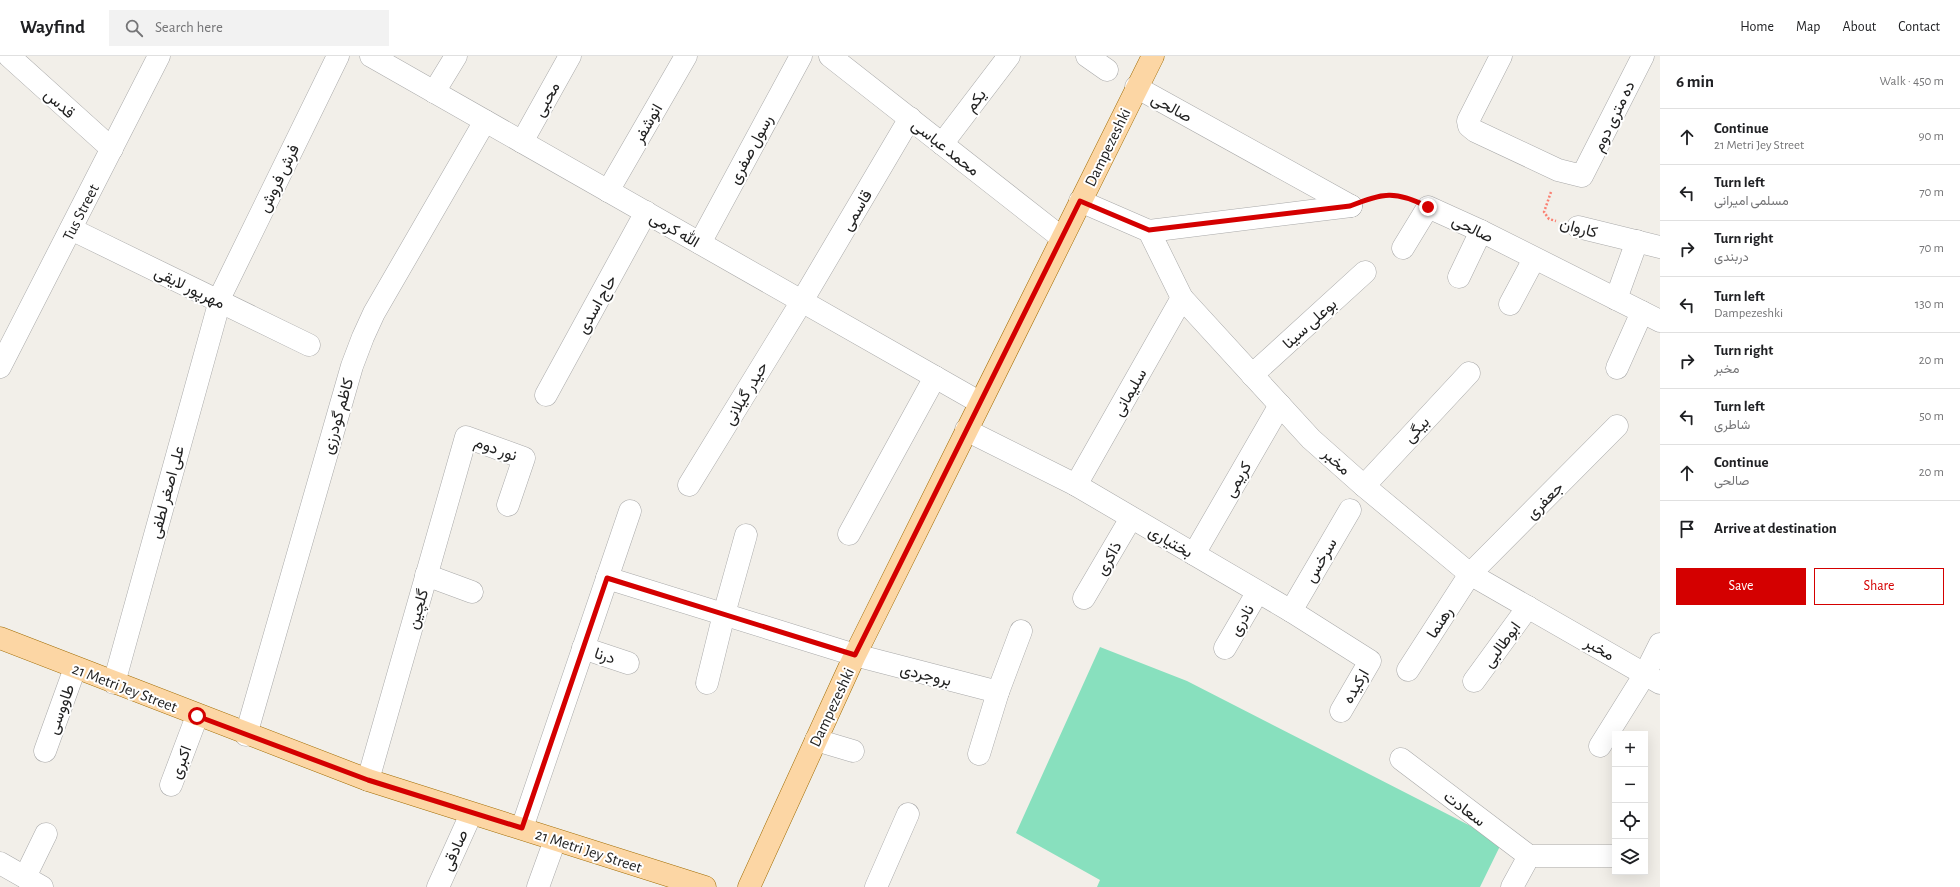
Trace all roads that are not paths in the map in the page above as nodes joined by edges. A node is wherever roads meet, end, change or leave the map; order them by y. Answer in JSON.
{"nodes":[{"id":1,"x":9,"y":56,"type":"edge"},
{"id":2,"x":160,"y":56,"type":"edge"},
{"id":3,"x":338,"y":56,"type":"edge"},
{"id":4,"x":371,"y":56,"type":"edge"},
{"id":5,"x":456,"y":56,"type":"edge"},
{"id":6,"x":570,"y":56,"type":"edge"},
{"id":7,"x":686,"y":56,"type":"edge"},
{"id":8,"x":801,"y":56,"type":"edge"},
{"id":9,"x":830,"y":56,"type":"edge"},
{"id":10,"x":1009,"y":56,"type":"edge"},
{"id":11,"x":1088,"y":56,"type":"edge"},
{"id":12,"x":1153,"y":56,"type":"edge"},
{"id":13,"x":1501,"y":56,"type":"edge"},
{"id":14,"x":1643,"y":56,"type":"edge"},
{"id":15,"x":1107,"y":70,"type":"dead end"},
{"id":16,"x":1136,"y":87,"type":"junction"},
{"id":17,"x":434,"y":92,"type":"junction"},
{"id":18,"x":910,"y":118,"type":"junction"},
{"id":19,"x":485,"y":121,"type":"junction"},
{"id":20,"x":522,"y":142,"type":"junction"},
{"id":21,"x":942,"y":144,"type":"junction"},
{"id":22,"x":112,"y":149,"type":"junction"},
{"id":23,"x":608,"y":191,"type":"junction"},
{"id":24,"x":1080,"y":201,"type":"junction"},
{"id":25,"x":646,"y":212,"type":"junction"},
{"id":26,"x":1578,"y":227,"type":"road end"},
{"id":27,"x":71,"y":229,"type":"junction"},
{"id":28,"x":1149,"y":230,"type":"junction"},
{"id":29,"x":1480,"y":232,"type":"junction"},
{"id":30,"x":1062,"y":238,"type":"junction"},
{"id":31,"x":1638,"y":241,"type":"junction"},
{"id":32,"x":700,"y":243,"type":"junction"},
{"id":33,"x":1403,"y":248,"type":"dead end"},
{"id":34,"x":1660,"y":248,"type":"edge"},
{"id":35,"x":1534,"y":259,"type":"junction"},
{"id":36,"x":1365,"y":272,"type":"dead end"},
{"id":37,"x":1459,"y":277,"type":"dead end"},
{"id":38,"x":1182,"y":298,"type":"junction"},
{"id":39,"x":1616,"y":299,"type":"junction"},
{"id":40,"x":220,"y":301,"type":"junction"},
{"id":41,"x":802,"y":301,"type":"junction"},
{"id":42,"x":1510,"y":304,"type":"dead end"},
{"id":43,"x":1651,"y":317,"type":"edge"},
{"id":44,"x":7,"y":337,"type":"edge"},
{"id":45,"x":310,"y":345,"type":"dead end"},
{"id":46,"x":0,"y":367,"type":"edge"},
{"id":47,"x":1616,"y":368,"type":"dead end"},
{"id":48,"x":1469,"y":373,"type":"dead end"},
{"id":49,"x":1252,"y":374,"type":"junction"},
{"id":50,"x":935,"y":377,"type":"junction"},
{"id":51,"x":546,"y":395,"type":"dead end"},
{"id":52,"x":979,"y":402,"type":"junction"},
{"id":53,"x":1280,"y":404,"type":"junction"},
{"id":54,"x":1617,"y":426,"type":"dead end"},
{"id":55,"x":966,"y":430,"type":"junction"},
{"id":56,"x":466,"y":438,"type":"joint"},
{"id":57,"x":689,"y":485,"type":"dead end"},
{"id":58,"x":1076,"y":485,"type":"junction"},
{"id":59,"x":1364,"y":486,"type":"junction"},
{"id":60,"x":508,"y":506,"type":"dead end"},
{"id":61,"x":1350,"y":510,"type":"dead end"},
{"id":62,"x":630,"y":511,"type":"dead end"},
{"id":63,"x":1131,"y":518,"type":"junction"},
{"id":64,"x":849,"y":534,"type":"dead end"},
{"id":65,"x":746,"y":535,"type":"dead end"},
{"id":66,"x":1194,"y":554,"type":"junction"},
{"id":67,"x":1470,"y":574,"type":"junction"},
{"id":68,"x":426,"y":575,"type":"junction"},
{"id":69,"x":607,"y":578,"type":"junction"},
{"id":70,"x":472,"y":592,"type":"dead end"},
{"id":71,"x":1257,"y":593,"type":"junction"},
{"id":72,"x":1084,"y":598,"type":"dead end"},
{"id":73,"x":1528,"y":606,"type":"junction"},
{"id":74,"x":1291,"y":611,"type":"junction"},
{"id":75,"x":724,"y":614,"type":"junction"},
{"id":76,"x":1021,"y":630,"type":"dead end"},
{"id":77,"x":0,"y":638,"type":"edge"},
{"id":78,"x":1660,"y":644,"type":"edge"},
{"id":79,"x":583,"y":648,"type":"junction"},
{"id":80,"x":1225,"y":648,"type":"dead end"},
{"id":81,"x":855,"y":655,"type":"junction"},
{"id":82,"x":1370,"y":661,"type":"joint"},
{"id":83,"x":628,"y":663,"type":"dead end"},
{"id":84,"x":76,"y":668,"type":"junction"},
{"id":85,"x":1408,"y":670,"type":"dead end"},
{"id":86,"x":1652,"y":679,"type":"edge"},
{"id":87,"x":1474,"y":681,"type":"dead end"},
{"id":88,"x":114,"y":683,"type":"junction"},
{"id":89,"x":707,"y":683,"type":"dead end"},
{"id":90,"x":998,"y":692,"type":"junction"},
{"id":91,"x":1341,"y":711,"type":"dead end"},
{"id":92,"x":197,"y":716,"type":"junction"},
{"id":93,"x":246,"y":735,"type":"junction"},
{"id":94,"x":816,"y":740,"type":"junction"},
{"id":95,"x":1600,"y":746,"type":"dead end"},
{"id":96,"x":45,"y":751,"type":"dead end"},
{"id":97,"x":853,"y":751,"type":"dead end"},
{"id":98,"x":979,"y":754,"type":"dead end"},
{"id":99,"x":1401,"y":759,"type":"dead end"},
{"id":100,"x":368,"y":780,"type":"junction"},
{"id":101,"x":171,"y":786,"type":"dead end"},
{"id":102,"x":471,"y":814,"type":"junction"},
{"id":103,"x":908,"y":814,"type":"dead end"},
{"id":104,"x":522,"y":828,"type":"junction"},
{"id":105,"x":46,"y":834,"type":"dead end"},
{"id":106,"x":555,"y":840,"type":"junction"},
{"id":107,"x":1529,"y":856,"type":"junction"},
{"id":108,"x":1612,"y":856,"type":"edge"},
{"id":109,"x":0,"y":863,"type":"edge"},
{"id":110,"x":34,"y":882,"type":"edge"},
{"id":111,"x":438,"y":887,"type":"edge"},
{"id":112,"x":538,"y":887,"type":"edge"},
{"id":113,"x":705,"y":887,"type":"edge"},
{"id":114,"x":749,"y":887,"type":"edge"},
{"id":115,"x":876,"y":887,"type":"edge"},
{"id":116,"x":1512,"y":887,"type":"edge"}],
"edges":[{"from":1,"to":22,"type":"street","name":"قدس"},
{"from":2,"to":22,"type":"street","name":"Tus Street"},
{"from":3,"to":40,"type":"street","name":"فرش فروش"},
{"from":4,"to":17,"type":"street","name":"الله کرمی"},
{"from":5,"to":17,"type":"street"},
{"from":6,"to":20,"type":"street","name":"محبی"},
{"from":7,"to":23,"type":"street","name":"انوشفر"},
{"from":8,"to":32,"type":"street","name":"رسول صفری"},
{"from":9,"to":18,"type":"street","name":"محمد عباسی"},
{"from":10,"to":21,"type":"street","name":"یکم"},
{"from":11,"to":15,"type":"street"},
{"from":12,"to":16,"type":"main road","name":"Dampezeshki"},
{"from":13,"to":14,"type":"street","name":"ده متری دوم"},
{"from":16,"to":24,"type":"main road","name":"Dampezeshki"},
{"from":16,"to":28,"type":"street","name":"صالحی"},
{"from":17,"to":19,"type":"street","name":"الله کرمی"},
{"from":18,"to":21,"type":"street","name":"محمد عباسی"},
{"from":18,"to":41,"type":"street","name":"قاسمی"},
{"from":19,"to":20,"type":"street","name":"الله کرمی"},
{"from":19,"to":93,"type":"street","name":"کاظم گودرزی"},
{"from":20,"to":23,"type":"street","name":"الله کرمی"},
{"from":21,"to":30,"type":"street","name":"محمد عباسی"},
{"from":22,"to":27,"type":"street","name":"Tus Street"},
{"from":23,"to":25,"type":"street","name":"الله کرمی"},
{"from":24,"to":28,"type":"street"},
{"from":24,"to":30,"type":"main road","name":"Dampezeshki"},
{"from":25,"to":32,"type":"street","name":"الله کرمی"},
{"from":25,"to":51,"type":"street","name":"حاج اسدی"},
{"from":26,"to":31,"type":"street","name":"کاروان"},
{"from":27,"to":40,"type":"street","name":"مهرپور لایقی"},
{"from":27,"to":44,"type":"street","name":"Tus Street"},
{"from":28,"to":38,"type":"street","name":"مخبر"},
{"from":29,"to":33,"type":"street","name":"صالحی"},
{"from":29,"to":35,"type":"street","name":"صالحی"},
{"from":29,"to":37,"type":"street"},
{"from":30,"to":52,"type":"main road","name":"Dampezeshki"},
{"from":31,"to":34,"type":"street","name":"کاروان"},
{"from":31,"to":39,"type":"street"},
{"from":32,"to":41,"type":"street","name":"الله کرمی"},
{"from":35,"to":39,"type":"street","name":"صالحی"},
{"from":35,"to":42,"type":"street"},
{"from":36,"to":49,"type":"street","name":"بوعلی سینا"},
{"from":38,"to":49,"type":"street","name":"مخبر"},
{"from":38,"to":58,"type":"street","name":"سلیمانی"},
{"from":39,"to":43,"type":"street","name":"صالحی"},
{"from":40,"to":45,"type":"street","name":"مهرپور لایقی"},
{"from":40,"to":88,"type":"street","name":"علی‌ اصغر لطفی"},
{"from":41,"to":50,"type":"street","name":"الله کرمی"},
{"from":41,"to":57,"type":"street","name":"حیدر گیلانی"},
{"from":43,"to":47,"type":"street"},
{"from":44,"to":46,"type":"street","name":"Tus Street"},
{"from":48,"to":59,"type":"street","name":"بیگی"},
{"from":49,"to":53,"type":"street","name":"مخبر"},
{"from":50,"to":52,"type":"street","name":"الله کرمی"},
{"from":50,"to":64,"type":"street"},
{"from":52,"to":55,"type":"main road","name":"Dampezeshki"},
{"from":53,"to":59,"type":"street","name":"مخبر"},
{"from":53,"to":66,"type":"street","name":"کریمی"},
{"from":54,"to":67,"type":"street","name":"جعفری"},
{"from":55,"to":58,"type":"street","name":"بختیاری"},
{"from":55,"to":81,"type":"main road","name":"Dampezeshki"},
{"from":56,"to":60,"type":"street","name":"نور دوم"},
{"from":56,"to":68,"type":"street","name":"گلچین"},
{"from":58,"to":63,"type":"street","name":"بختیاری"},
{"from":59,"to":67,"type":"street","name":"مخبر"},
{"from":61,"to":74,"type":"street","name":"سرخس"},
{"from":62,"to":69,"type":"street"},
{"from":63,"to":66,"type":"street","name":"بختیاری"},
{"from":63,"to":72,"type":"street","name":"ذاکری"},
{"from":65,"to":75,"type":"street"},
{"from":66,"to":71,"type":"street","name":"بختیاری"},
{"from":67,"to":73,"type":"street","name":"مخبر"},
{"from":67,"to":85,"type":"street","name":"رهنما"},
{"from":68,"to":70,"type":"street"},
{"from":68,"to":100,"type":"street","name":"گلچین"},
{"from":69,"to":75,"type":"street","name":"بروجردی"},
{"from":69,"to":79,"type":"street"},
{"from":71,"to":74,"type":"street","name":"بختیاری"},
{"from":71,"to":80,"type":"street","name":"نادری"},
{"from":73,"to":86,"type":"street","name":"مخبر"},
{"from":73,"to":87,"type":"street","name":"ابوطالبی"},
{"from":74,"to":82,"type":"street","name":"بختیاری"},
{"from":75,"to":81,"type":"street","name":"بروجردی"},
{"from":75,"to":89,"type":"street"},
{"from":76,"to":90,"type":"street"},
{"from":77,"to":84,"type":"main road","name":"21 Metri Jey Street"},
{"from":78,"to":86,"type":"street"},
{"from":79,"to":83,"type":"street","name":"درنا"},
{"from":79,"to":104,"type":"street"},
{"from":81,"to":90,"type":"street","name":"بروجردی"},
{"from":81,"to":94,"type":"main road","name":"Dampezeshki"},
{"from":82,"to":91,"type":"street","name":"ارکیده"},
{"from":84,"to":88,"type":"main road","name":"21 Metri Jey Street"},
{"from":84,"to":96,"type":"street","name":"طاووسی"},
{"from":86,"to":95,"type":"street"},
{"from":88,"to":92,"type":"main road","name":"21 Metri Jey Street"},
{"from":90,"to":98,"type":"street"},
{"from":92,"to":93,"type":"main road","name":"21 Metri Jey Street"},
{"from":92,"to":101,"type":"street","name":"اکبری"},
{"from":93,"to":100,"type":"main road","name":"21 Metri Jey Street"},
{"from":94,"to":97,"type":"street"},
{"from":94,"to":114,"type":"main road","name":"Dampezeshki"},
{"from":99,"to":107,"type":"street","name":"سعادت"},
{"from":100,"to":102,"type":"main road","name":"21 Metri Jey Street"},
{"from":102,"to":104,"type":"main road","name":"21 Metri Jey Street"},
{"from":102,"to":111,"type":"street","name":"صادقی"},
{"from":103,"to":115,"type":"street"},
{"from":104,"to":106,"type":"main road","name":"21 Metri Jey Street"},
{"from":105,"to":110,"type":"street"},
{"from":106,"to":112,"type":"street"},
{"from":106,"to":113,"type":"main road","name":"21 Metri Jey Street"},
{"from":107,"to":108,"type":"street"},
{"from":107,"to":116,"type":"street"},
{"from":109,"to":110,"type":"street"}]}
